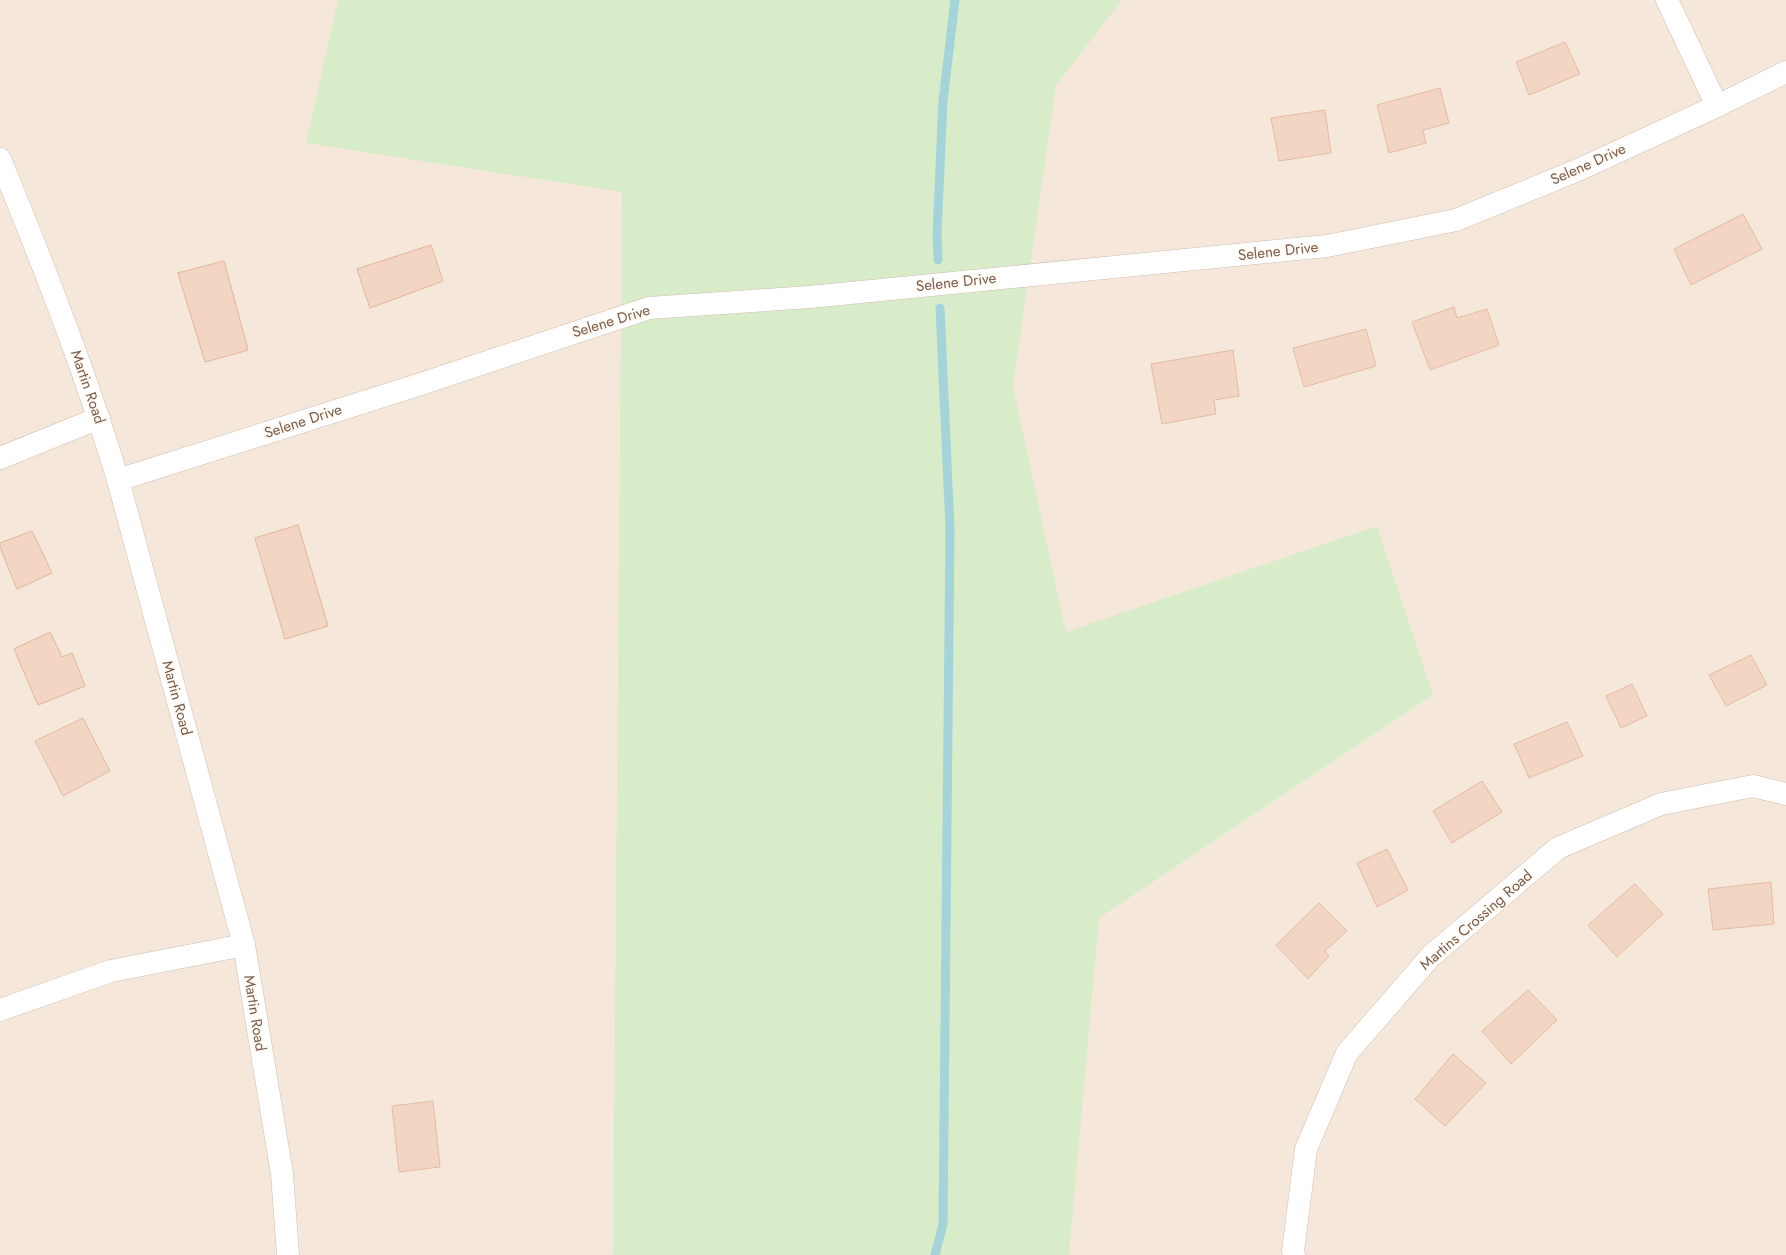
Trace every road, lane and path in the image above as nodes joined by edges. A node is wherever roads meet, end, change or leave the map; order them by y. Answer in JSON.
{"nodes":[{"id":1,"x":1667,"y":0,"type":"edge"},
{"id":2,"x":1786,"y":72,"type":"edge"},
{"id":3,"x":1717,"y":106,"type":"junction"},
{"id":4,"x":0,"y":159,"type":"edge"},
{"id":5,"x":99,"y":418,"type":"junction"},
{"id":6,"x":0,"y":458,"type":"edge"},
{"id":7,"x":118,"y":480,"type":"junction"},
{"id":8,"x":1786,"y":794,"type":"edge"},
{"id":9,"x":244,"y":945,"type":"junction"},
{"id":10,"x":0,"y":1010,"type":"edge"},
{"id":11,"x":288,"y":1255,"type":"edge"},
{"id":12,"x":1294,"y":1255,"type":"edge"}],
"edges":[{"from":1,"to":3,"type":"street"},
{"from":2,"to":3,"type":"street","name":"Selene Drive"},
{"from":3,"to":7,"type":"street","name":"Selene Drive"},
{"from":4,"to":5,"type":"street","name":"Martin Road"},
{"from":5,"to":6,"type":"street"},
{"from":5,"to":7,"type":"street","name":"Martin Road"},
{"from":7,"to":9,"type":"street","name":"Martin Road"},
{"from":8,"to":12,"type":"street","name":"Martins Crossing Road"},
{"from":9,"to":10,"type":"street"},
{"from":9,"to":11,"type":"street","name":"Martin Road"}]}
